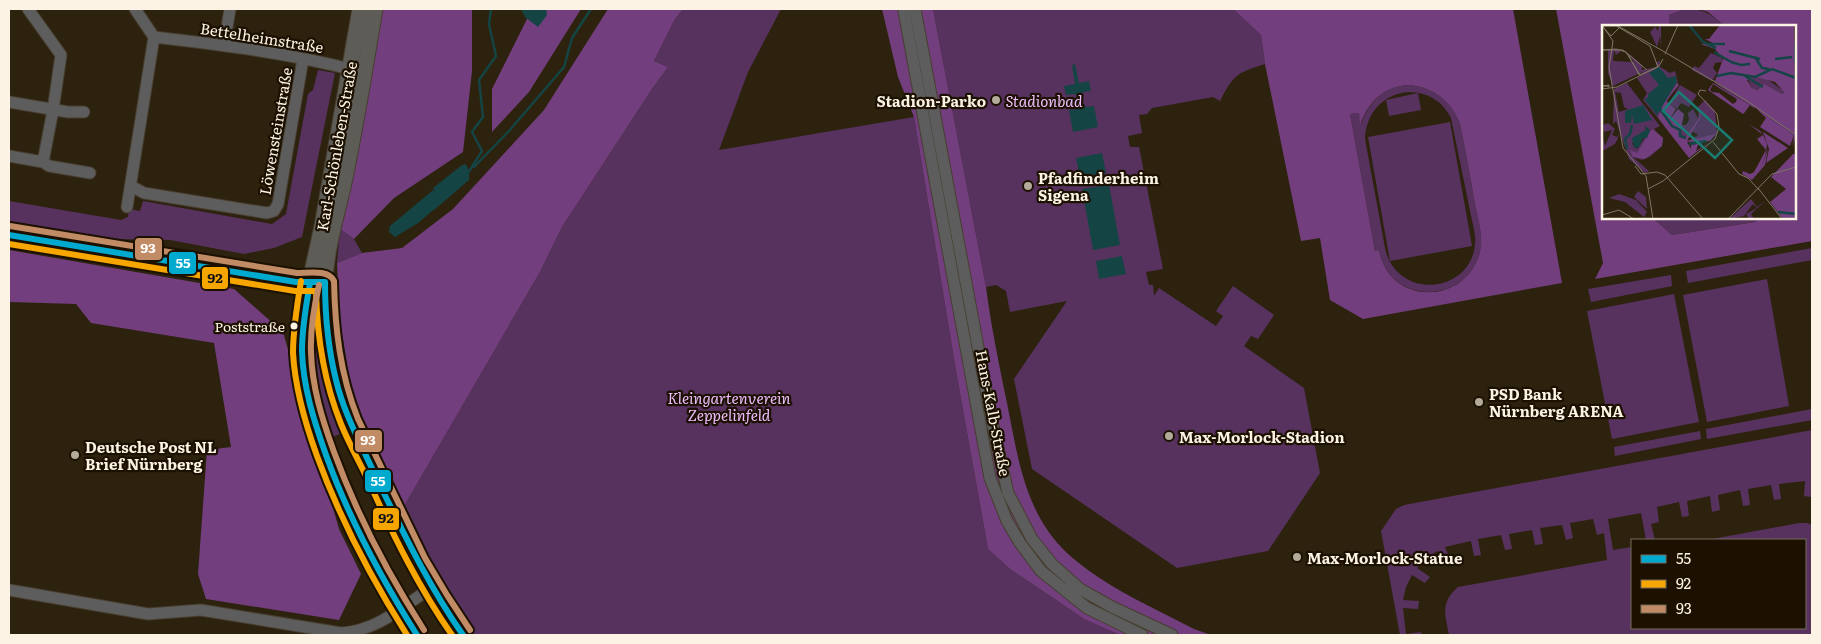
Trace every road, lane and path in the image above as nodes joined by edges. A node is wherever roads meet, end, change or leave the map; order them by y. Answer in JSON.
{"nodes":[{"id":1,"x":28,"y":9,"type":"edge"},
{"id":2,"x":135,"y":9,"type":"edge"},
{"id":3,"x":230,"y":9,"type":"edge"},
{"id":4,"x":360,"y":9,"type":"edge"},
{"id":5,"x":375,"y":9,"type":"edge"},
{"id":6,"x":907,"y":9,"type":"edge"},
{"id":7,"x":915,"y":9,"type":"edge"},
{"id":8,"x":154,"y":37,"type":"junction"},
{"id":9,"x":224,"y":45,"type":"junction"},
{"id":10,"x":303,"y":59,"type":"junction"},
{"id":11,"x":357,"y":71,"type":"junction"},
{"id":12,"x":9,"y":102,"type":"edge"},
{"id":13,"x":53,"y":110,"type":"junction"},
{"id":14,"x":84,"y":112,"type":"dead end"},
{"id":15,"x":9,"y":156,"type":"edge"},
{"id":16,"x":42,"y":162,"type":"junction"},
{"id":17,"x":90,"y":173,"type":"dead end"},
{"id":18,"x":131,"y":186,"type":"junction"},
{"id":19,"x":127,"y":208,"type":"dead end"},
{"id":20,"x":9,"y":235,"type":"edge"},
{"id":21,"x":318,"y":282,"type":"junction"},
{"id":22,"x":972,"y":315,"type":"junction"},
{"id":23,"x":960,"y":317,"type":"junction"},
{"id":24,"x":431,"y":588,"type":"junction"},
{"id":25,"x":9,"y":590,"type":"edge"},
{"id":26,"x":1112,"y":607,"type":"junction"},
{"id":27,"x":400,"y":608,"type":"junction"},
{"id":28,"x":1107,"y":618,"type":"junction"},
{"id":29,"x":417,"y":635,"type":"edge"},
{"id":30,"x":463,"y":635,"type":"edge"},
{"id":31,"x":1142,"y":635,"type":"edge"},
{"id":32,"x":1172,"y":635,"type":"edge"}],
"edges":[{"from":1,"to":13,"type":"street"},
{"from":2,"to":8,"type":"street"},
{"from":3,"to":9,"type":"street"},
{"from":4,"to":11,"type":"main road","name":"Karl-Schönleben-Straße"},
{"from":5,"to":11,"type":"main road","name":"Karl-Schönleben-Straße"},
{"from":6,"to":23,"type":"street","name":"Hans-Kalb-Straße"},
{"from":7,"to":22,"type":"street","name":"Hans-Kalb-Straße"},
{"from":8,"to":9,"type":"street","name":"Bettelheimstraße"},
{"from":8,"to":18,"type":"street"},
{"from":9,"to":10,"type":"street","name":"Bettelheimstraße"},
{"from":10,"to":11,"type":"street","name":"Bettelheimstraße"},
{"from":10,"to":18,"type":"street","name":"Löwensteinstraße"},
{"from":11,"to":21,"type":"main road","name":"Karl-Schönleben-Straße"},
{"from":12,"to":13,"type":"street"},
{"from":13,"to":14,"type":"street"},
{"from":13,"to":16,"type":"street"},
{"from":15,"to":16,"type":"street"},
{"from":16,"to":17,"type":"street"},
{"from":18,"to":19,"type":"street"},
{"from":20,"to":21,"type":"main road"},
{"from":21,"to":24,"type":"main road"},
{"from":21,"to":27,"type":"main road"},
{"from":22,"to":23,"type":"street"},
{"from":22,"to":26,"type":"street","name":"Hans-Kalb-Straße"},
{"from":23,"to":28,"type":"street","name":"Hans-Kalb-Straße"},
{"from":24,"to":27,"type":"street"},
{"from":24,"to":30,"type":"main road"},
{"from":25,"to":27,"type":"street"},
{"from":26,"to":28,"type":"street"},
{"from":26,"to":32,"type":"street","name":"Hans-Kalb-Straße"},
{"from":27,"to":29,"type":"main road"},
{"from":28,"to":31,"type":"street","name":"Hans-Kalb-Straße"}]}
